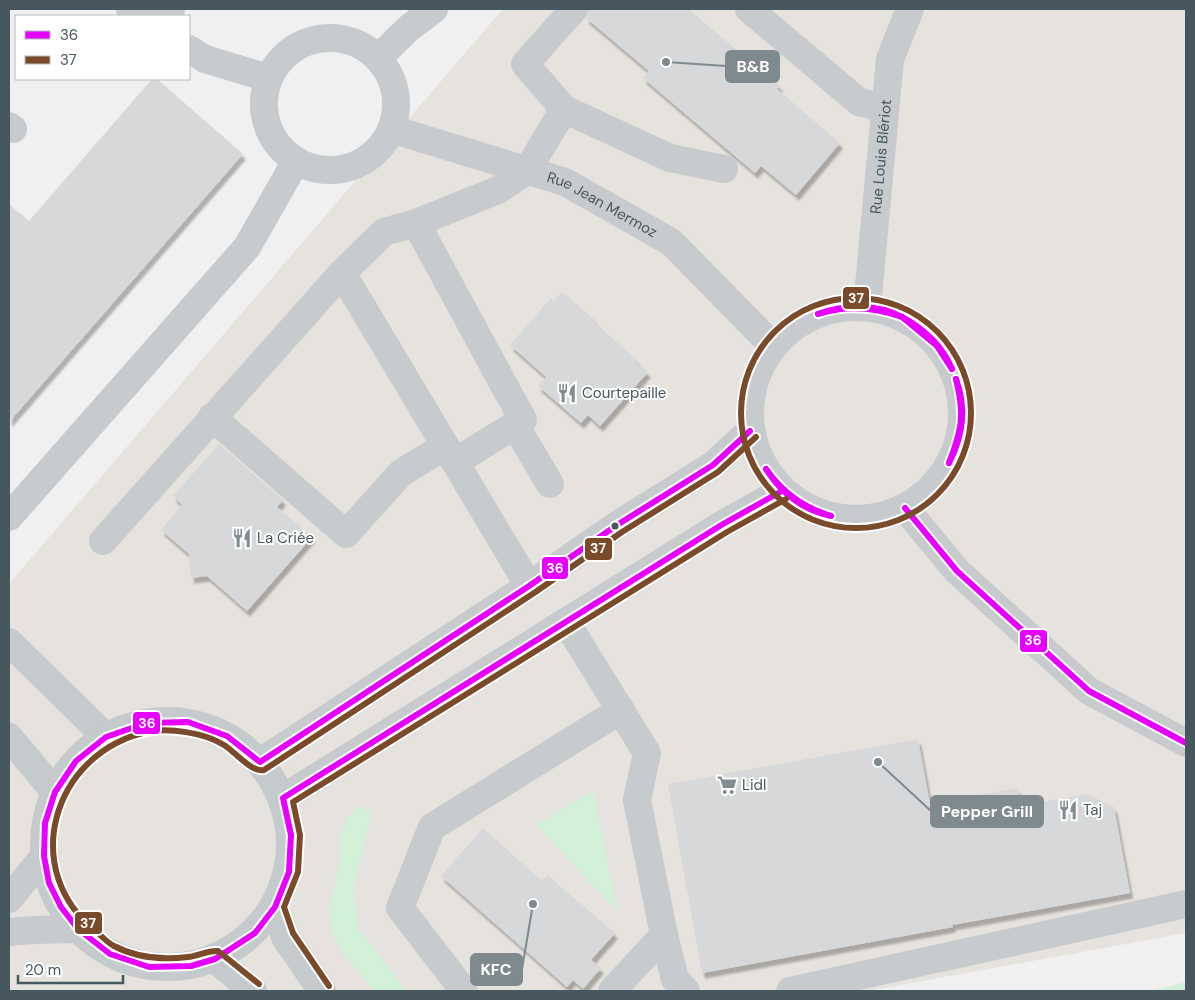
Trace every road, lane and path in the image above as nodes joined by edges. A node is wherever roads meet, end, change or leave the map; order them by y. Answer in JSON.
{"nodes":[{"id":1,"x":434,"y":9,"type":"edge"},
{"id":2,"x":574,"y":9,"type":"edge"},
{"id":3,"x":749,"y":9,"type":"edge"},
{"id":4,"x":910,"y":9,"type":"edge"},
{"id":5,"x":190,"y":49,"type":"edge"},
{"id":6,"x":378,"y":58,"type":"junction"},
{"id":7,"x":268,"y":78,"type":"junction"},
{"id":8,"x":885,"y":108,"type":"junction"},
{"id":9,"x":564,"y":109,"type":"junction"},
{"id":10,"x":391,"y":129,"type":"junction"},
{"id":11,"x":296,"y":161,"type":"junction"},
{"id":12,"x":724,"y":168,"type":"dead end"},
{"id":13,"x":527,"y":171,"type":"junction"},
{"id":14,"x":416,"y":223,"type":"junction"},
{"id":15,"x":342,"y":273,"type":"junction"},
{"id":16,"x":866,"y":307,"type":"junction"},
{"id":17,"x":773,"y":346,"type":"junction"},
{"id":18,"x":212,"y":417,"type":"junction"},
{"id":19,"x":515,"y":425,"type":"junction"},
{"id":20,"x":750,"y":431,"type":"junction"},
{"id":21,"x":450,"y":454,"type":"junction"},
{"id":22,"x":550,"y":484,"type":"dead end"},
{"id":23,"x":782,"y":490,"type":"junction"},
{"id":24,"x":905,"y":508,"type":"junction"},
{"id":25,"x":9,"y":517,"type":"edge"},
{"id":26,"x":104,"y":541,"type":"dead end"},
{"id":27,"x":529,"y":586,"type":"junction"},
{"id":28,"x":566,"y":622,"type":"junction"},
{"id":29,"x":9,"y":642,"type":"edge"},
{"id":30,"x":620,"y":710,"type":"junction"},
{"id":31,"x":9,"y":737,"type":"edge"},
{"id":32,"x":106,"y":737,"type":"junction"},
{"id":33,"x":1186,"y":743,"type":"edge"},
{"id":34,"x":260,"y":762,"type":"junction"},
{"id":35,"x":55,"y":792,"type":"junction"},
{"id":36,"x":283,"y":798,"type":"junction"},
{"id":37,"x":44,"y":856,"type":"junction"},
{"id":38,"x":9,"y":899,"type":"edge"},
{"id":39,"x":1186,"y":904,"type":"edge"},
{"id":40,"x":275,"y":907,"type":"junction"},
{"id":41,"x":78,"y":929,"type":"junction"},
{"id":42,"x":9,"y":932,"type":"edge"},
{"id":43,"x":664,"y":935,"type":"junction"},
{"id":44,"x":215,"y":959,"type":"junction"},
{"id":45,"x":253,"y":991,"type":"edge"},
{"id":46,"x":322,"y":991,"type":"edge"},
{"id":47,"x":464,"y":991,"type":"edge"},
{"id":48,"x":612,"y":991,"type":"edge"},
{"id":49,"x":686,"y":991,"type":"edge"},
{"id":50,"x":790,"y":991,"type":"edge"}],
"edges":[{"from":1,"to":6,"type":"street"},
{"from":2,"to":9,"type":"street"},
{"from":3,"to":8,"type":"street"},
{"from":4,"to":8,"type":"street","name":"Rue Louis Blériot"},
{"from":5,"to":7,"type":"street"},
{"from":6,"to":7,"type":"street"},
{"from":6,"to":10,"type":"street"},
{"from":7,"to":11,"type":"street"},
{"from":8,"to":16,"type":"street","name":"Rue Louis Blériot"},
{"from":9,"to":12,"type":"street"},
{"from":9,"to":13,"type":"street"},
{"from":10,"to":11,"type":"street"},
{"from":10,"to":13,"type":"street","name":"Rue Jean Mermoz"},
{"from":11,"to":25,"type":"street"},
{"from":13,"to":14,"type":"street"},
{"from":13,"to":17,"type":"street","name":"Rue Jean Mermoz"},
{"from":14,"to":15,"type":"street"},
{"from":14,"to":19,"type":"street"},
{"from":15,"to":18,"type":"street"},
{"from":15,"to":21,"type":"street"},
{"from":16,"to":17,"type":"street"},
{"from":16,"to":24,"type":"street"},
{"from":17,"to":20,"type":"street"},
{"from":18,"to":21,"type":"street"},
{"from":18,"to":26,"type":"street"},
{"from":19,"to":21,"type":"street"},
{"from":19,"to":22,"type":"street"},
{"from":20,"to":23,"type":"street"},
{"from":20,"to":27,"type":"street"},
{"from":21,"to":27,"type":"street"},
{"from":23,"to":24,"type":"street"},
{"from":23,"to":28,"type":"street"},
{"from":24,"to":33,"type":"street"},
{"from":27,"to":34,"type":"street"},
{"from":28,"to":30,"type":"street"},
{"from":28,"to":36,"type":"street"},
{"from":29,"to":32,"type":"main road"},
{"from":30,"to":43,"type":"street"},
{"from":30,"to":47,"type":"street"},
{"from":31,"to":35,"type":"main road"},
{"from":32,"to":34,"type":"main road"},
{"from":32,"to":35,"type":"main road"},
{"from":34,"to":36,"type":"main road"},
{"from":35,"to":37,"type":"main road"},
{"from":36,"to":40,"type":"main road"},
{"from":37,"to":38,"type":"street"},
{"from":37,"to":41,"type":"main road"},
{"from":39,"to":50,"type":"street"},
{"from":40,"to":44,"type":"main road"},
{"from":40,"to":46,"type":"main road"},
{"from":41,"to":42,"type":"street"},
{"from":41,"to":44,"type":"main road"},
{"from":43,"to":48,"type":"street"},
{"from":43,"to":49,"type":"street"},
{"from":44,"to":45,"type":"main road"}]}
